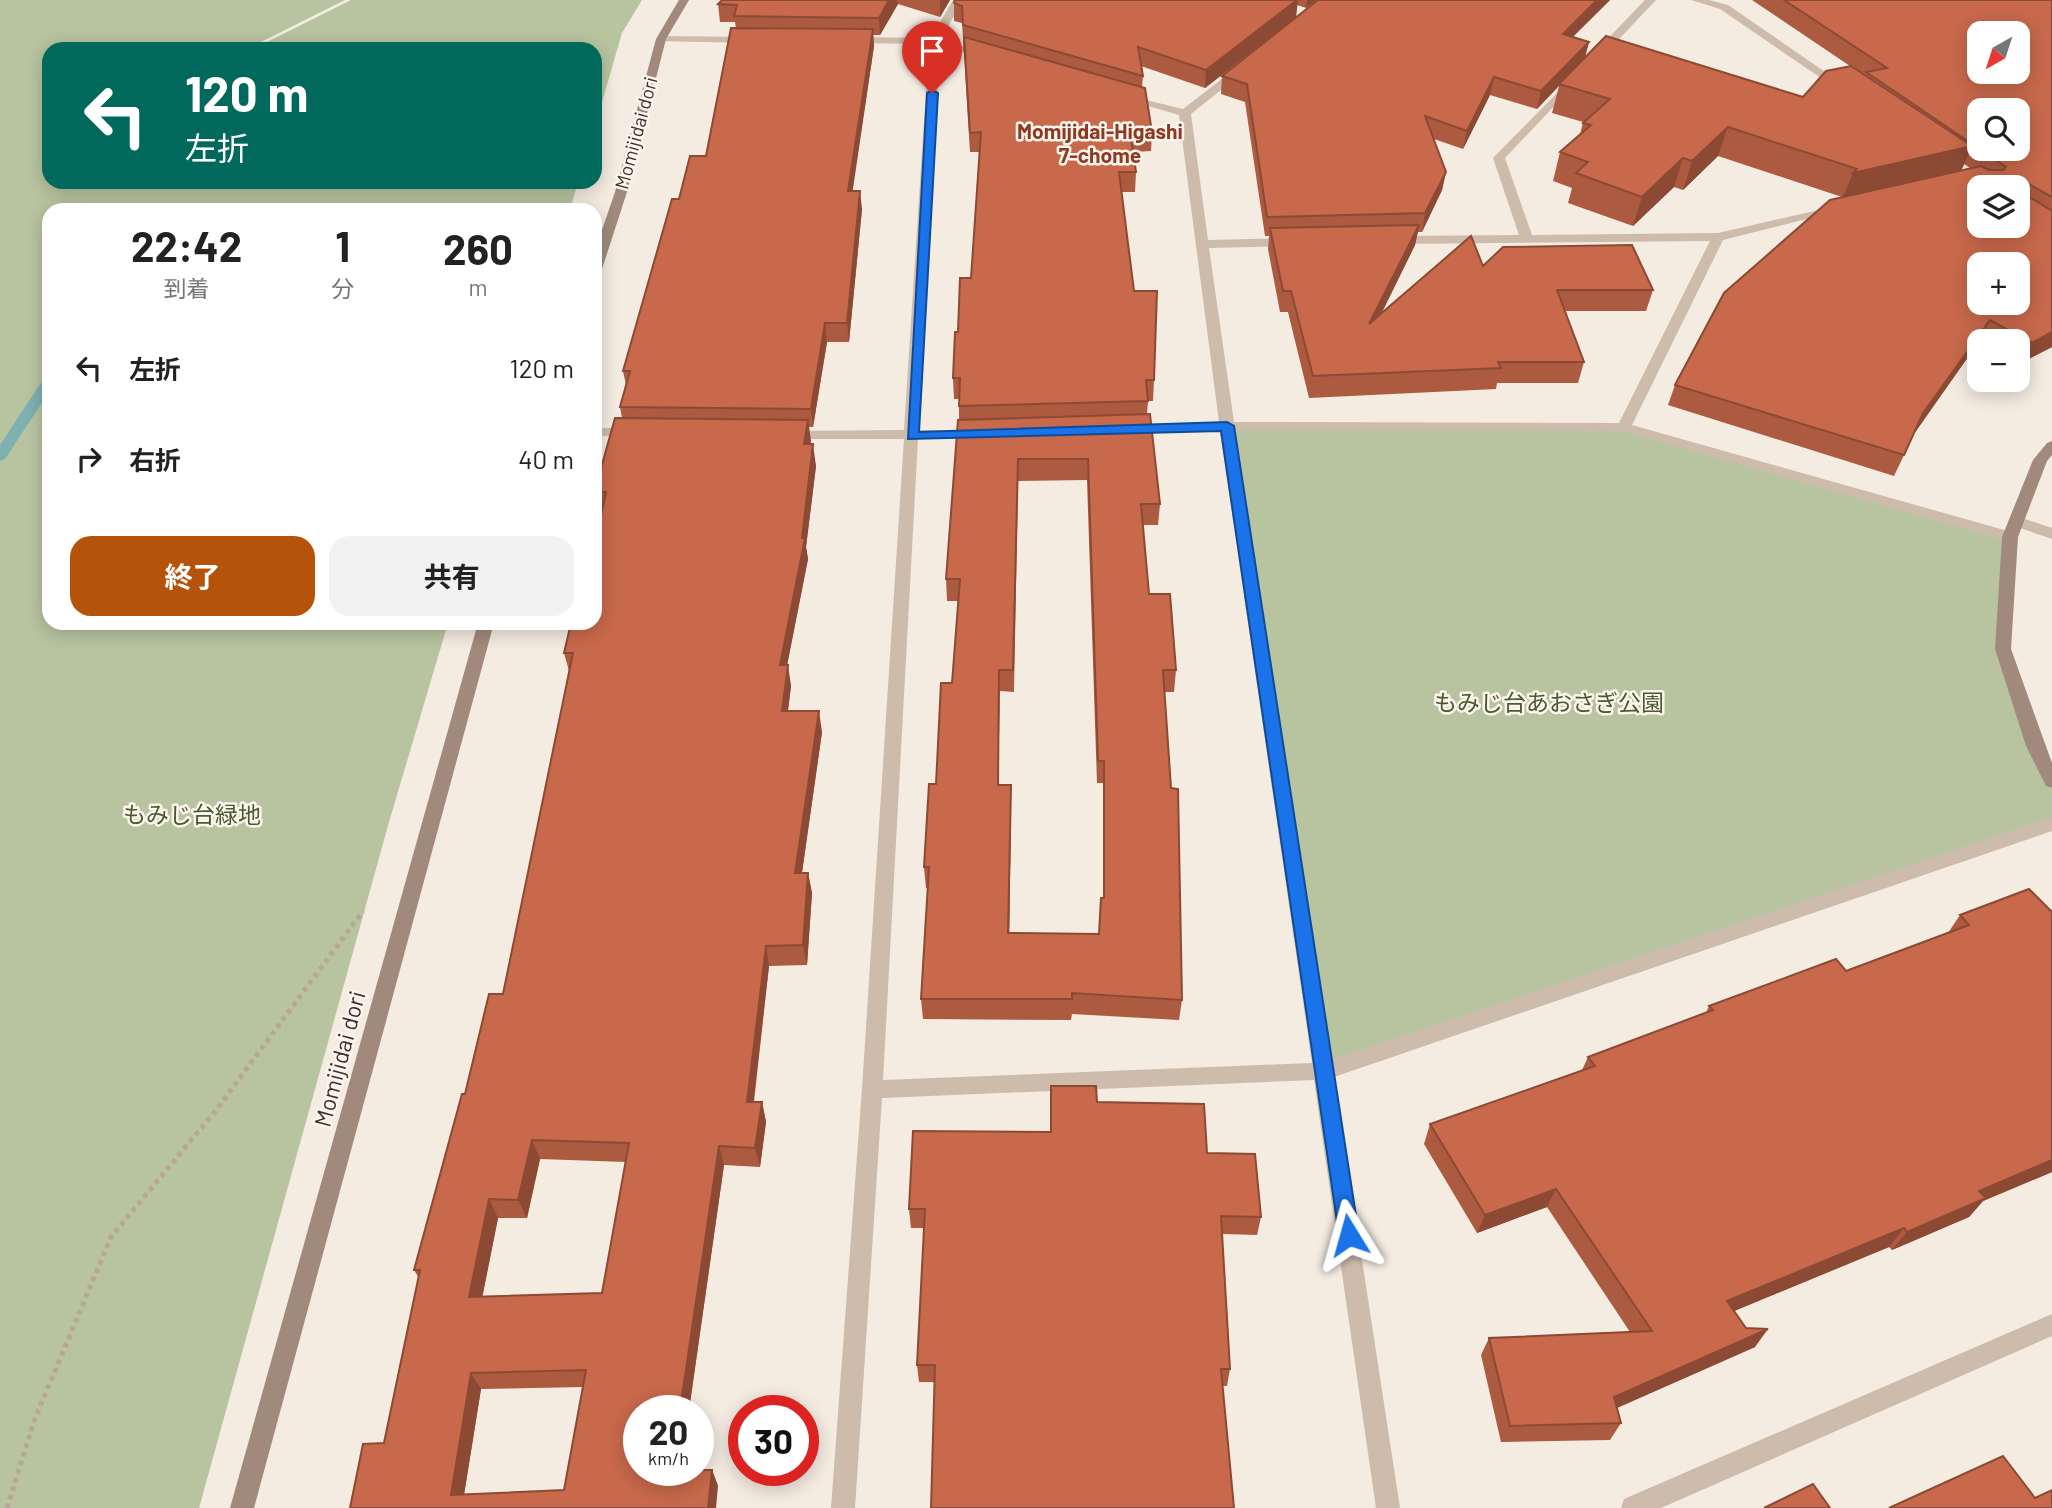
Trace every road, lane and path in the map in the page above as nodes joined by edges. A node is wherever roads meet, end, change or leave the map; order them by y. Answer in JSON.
{"nodes":[{"id":1,"x":684,"y":0,"type":"edge"},
{"id":2,"x":958,"y":0,"type":"edge"},
{"id":3,"x":1651,"y":0,"type":"edge"},
{"id":4,"x":1696,"y":0,"type":"edge"},
{"id":5,"x":661,"y":39,"type":"junction"},
{"id":6,"x":771,"y":40,"type":"edge"},
{"id":7,"x":839,"y":40,"type":"edge"},
{"id":8,"x":935,"y":41,"type":"junction"},
{"id":9,"x":1258,"y":56,"type":"edge"},
{"id":10,"x":1594,"y":59,"type":"edge"},
{"id":11,"x":1001,"y":60,"type":"edge"},
{"id":12,"x":1584,"y":69,"type":"edge"},
{"id":13,"x":1106,"y":90,"type":"edge"},
{"id":14,"x":1850,"y":93,"type":"edge"},
{"id":15,"x":1185,"y":113,"type":"junction"},
{"id":16,"x":1853,"y":206,"type":"edge"},
{"id":17,"x":1526,"y":236,"type":"junction"},
{"id":18,"x":1718,"y":237,"type":"junction"},
{"id":19,"x":1378,"y":240,"type":"edge"},
{"id":20,"x":1310,"y":242,"type":"edge"},
{"id":21,"x":1202,"y":244,"type":"junction"},
{"id":22,"x":602,"y":248,"type":"edge"},
{"id":23,"x":1227,"y":426,"type":"junction"},
{"id":24,"x":1625,"y":427,"type":"junction"},
{"id":25,"x":1118,"y":430,"type":"edge"},
{"id":26,"x":602,"y":432,"type":"edge"},
{"id":27,"x":650,"y":433,"type":"edge"},
{"id":28,"x":775,"y":434,"type":"edge"},
{"id":29,"x":995,"y":434,"type":"edge"},
{"id":30,"x":913,"y":436,"type":"junction"},
{"id":31,"x":2052,"y":446,"type":"edge"},
{"id":32,"x":2013,"y":529,"type":"junction"},
{"id":33,"x":2052,"y":534,"type":"edge"},
{"id":34,"x":484,"y":630,"type":"edge"},
{"id":35,"x":2044,"y":749,"type":"edge"},
{"id":36,"x":2052,"y":781,"type":"edge"},
{"id":37,"x":2052,"y":824,"type":"edge"},
{"id":38,"x":330,"y":958,"type":"dead end"},
{"id":39,"x":1325,"y":1071,"type":"junction"},
{"id":40,"x":872,"y":1089,"type":"junction"},
{"id":41,"x":2052,"y":1325,"type":"edge"},
{"id":42,"x":7,"y":1508,"type":"edge"},
{"id":43,"x":242,"y":1508,"type":"edge"},
{"id":44,"x":843,"y":1508,"type":"edge"},
{"id":45,"x":1388,"y":1508,"type":"edge"},
{"id":46,"x":1633,"y":1508,"type":"edge"}],
"edges":[{"from":1,"to":5,"type":"street","name":"Momijidai dori"},
{"from":2,"to":8,"type":"street"},
{"from":3,"to":10,"type":"street"},
{"from":4,"to":14,"type":"street"},
{"from":5,"to":6,"type":"street"},
{"from":5,"to":22,"type":"street","name":"Momijidai dori"},
{"from":7,"to":8,"type":"street"},
{"from":8,"to":11,"type":"street"},
{"from":8,"to":30,"type":"street"},
{"from":9,"to":15,"type":"street"},
{"from":12,"to":17,"type":"street"},
{"from":13,"to":15,"type":"street"},
{"from":15,"to":21,"type":"street"},
{"from":16,"to":18,"type":"street"},
{"from":17,"to":18,"type":"street"},
{"from":17,"to":19,"type":"street"},
{"from":18,"to":24,"type":"street"},
{"from":20,"to":21,"type":"street"},
{"from":21,"to":23,"type":"street"},
{"from":23,"to":24,"type":"street"},
{"from":23,"to":25,"type":"street"},
{"from":23,"to":39,"type":"street"},
{"from":24,"to":32,"type":"street"},
{"from":26,"to":27,"type":"street"},
{"from":28,"to":30,"type":"street"},
{"from":29,"to":30,"type":"street"},
{"from":30,"to":40,"type":"street"},
{"from":31,"to":32,"type":"street"},
{"from":32,"to":33,"type":"street"},
{"from":32,"to":35,"type":"street"},
{"from":34,"to":43,"type":"street","name":"Momijidai dori"},
{"from":35,"to":36,"type":"street"},
{"from":37,"to":39,"type":"street"},
{"from":38,"to":42,"type":"path"},
{"from":39,"to":40,"type":"street"},
{"from":39,"to":45,"type":"street"},
{"from":40,"to":44,"type":"street"},
{"from":41,"to":46,"type":"street"}]}
